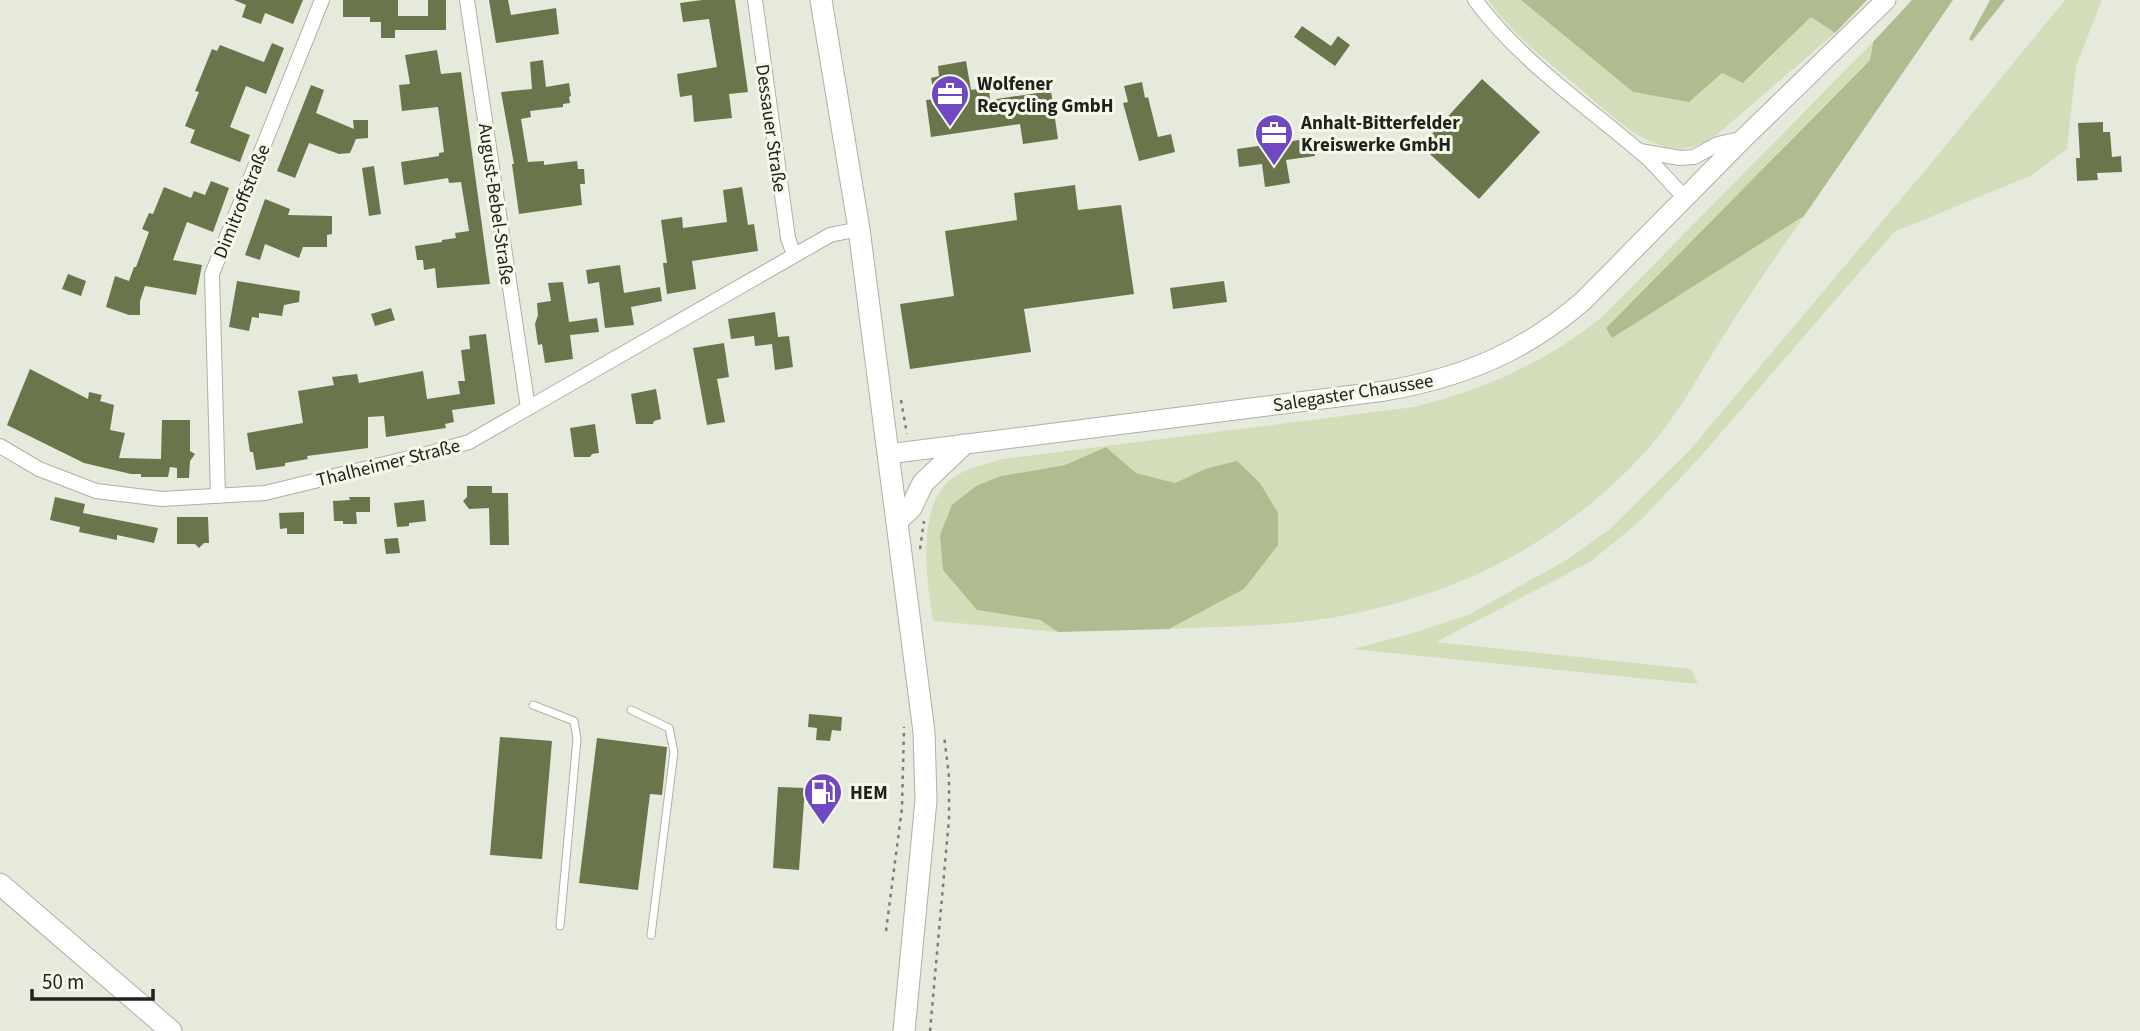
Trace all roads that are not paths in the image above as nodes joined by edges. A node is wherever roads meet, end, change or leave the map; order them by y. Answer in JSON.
{"nodes":[{"id":1,"x":321,"y":0,"type":"edge"},
{"id":2,"x":467,"y":0,"type":"edge"},
{"id":3,"x":755,"y":0,"type":"edge"},
{"id":4,"x":821,"y":0,"type":"edge"},
{"id":5,"x":1475,"y":0,"type":"edge"},
{"id":6,"x":1886,"y":0,"type":"edge"},
{"id":7,"x":1744,"y":138,"type":"junction"},
{"id":8,"x":1639,"y":151,"type":"junction"},
{"id":9,"x":1686,"y":198,"type":"junction"},
{"id":10,"x":859,"y":229,"type":"junction"},
{"id":11,"x":794,"y":255,"type":"junction"},
{"id":12,"x":528,"y":408,"type":"junction"},
{"id":13,"x":963,"y":445,"type":"junction"},
{"id":14,"x":0,"y":446,"type":"edge"},
{"id":15,"x":888,"y":454,"type":"junction"},
{"id":16,"x":218,"y":496,"type":"junction"},
{"id":17,"x":897,"y":521,"type":"junction"},
{"id":18,"x":533,"y":705,"type":"dead end"},
{"id":19,"x":631,"y":710,"type":"dead end"},
{"id":20,"x":0,"y":884,"type":"edge"},
{"id":21,"x":560,"y":926,"type":"dead end"},
{"id":22,"x":651,"y":935,"type":"dead end"},
{"id":23,"x":171,"y":1031,"type":"edge"},
{"id":24,"x":904,"y":1031,"type":"edge"}],
"edges":[{"from":1,"to":16,"type":"street","name":"Dimitroffstraße"},
{"from":2,"to":12,"type":"street","name":"August-Bebel-Straße"},
{"from":3,"to":11,"type":"street","name":"Dessauer Straße"},
{"from":4,"to":10,"type":"main road"},
{"from":5,"to":8,"type":"street"},
{"from":6,"to":7,"type":"main road","name":"Salegaster Chaussee"},
{"from":7,"to":8,"type":"street"},
{"from":7,"to":9,"type":"main road","name":"Salegaster Chaussee"},
{"from":8,"to":9,"type":"street"},
{"from":9,"to":13,"type":"main road","name":"Salegaster Chaussee"},
{"from":10,"to":11,"type":"street","name":"Thalheimer Straße"},
{"from":10,"to":15,"type":"main road"},
{"from":11,"to":12,"type":"street","name":"Thalheimer Straße"},
{"from":12,"to":16,"type":"street","name":"Thalheimer Straße"},
{"from":13,"to":15,"type":"main road","name":"Salegaster Chaussee"},
{"from":13,"to":17,"type":"main road"},
{"from":14,"to":16,"type":"street","name":"Thalheimer Straße"},
{"from":15,"to":17,"type":"main road"},
{"from":17,"to":24,"type":"main road"},
{"from":18,"to":21,"type":"lane"},
{"from":19,"to":22,"type":"lane"},
{"from":20,"to":23,"type":"main road"}]}
